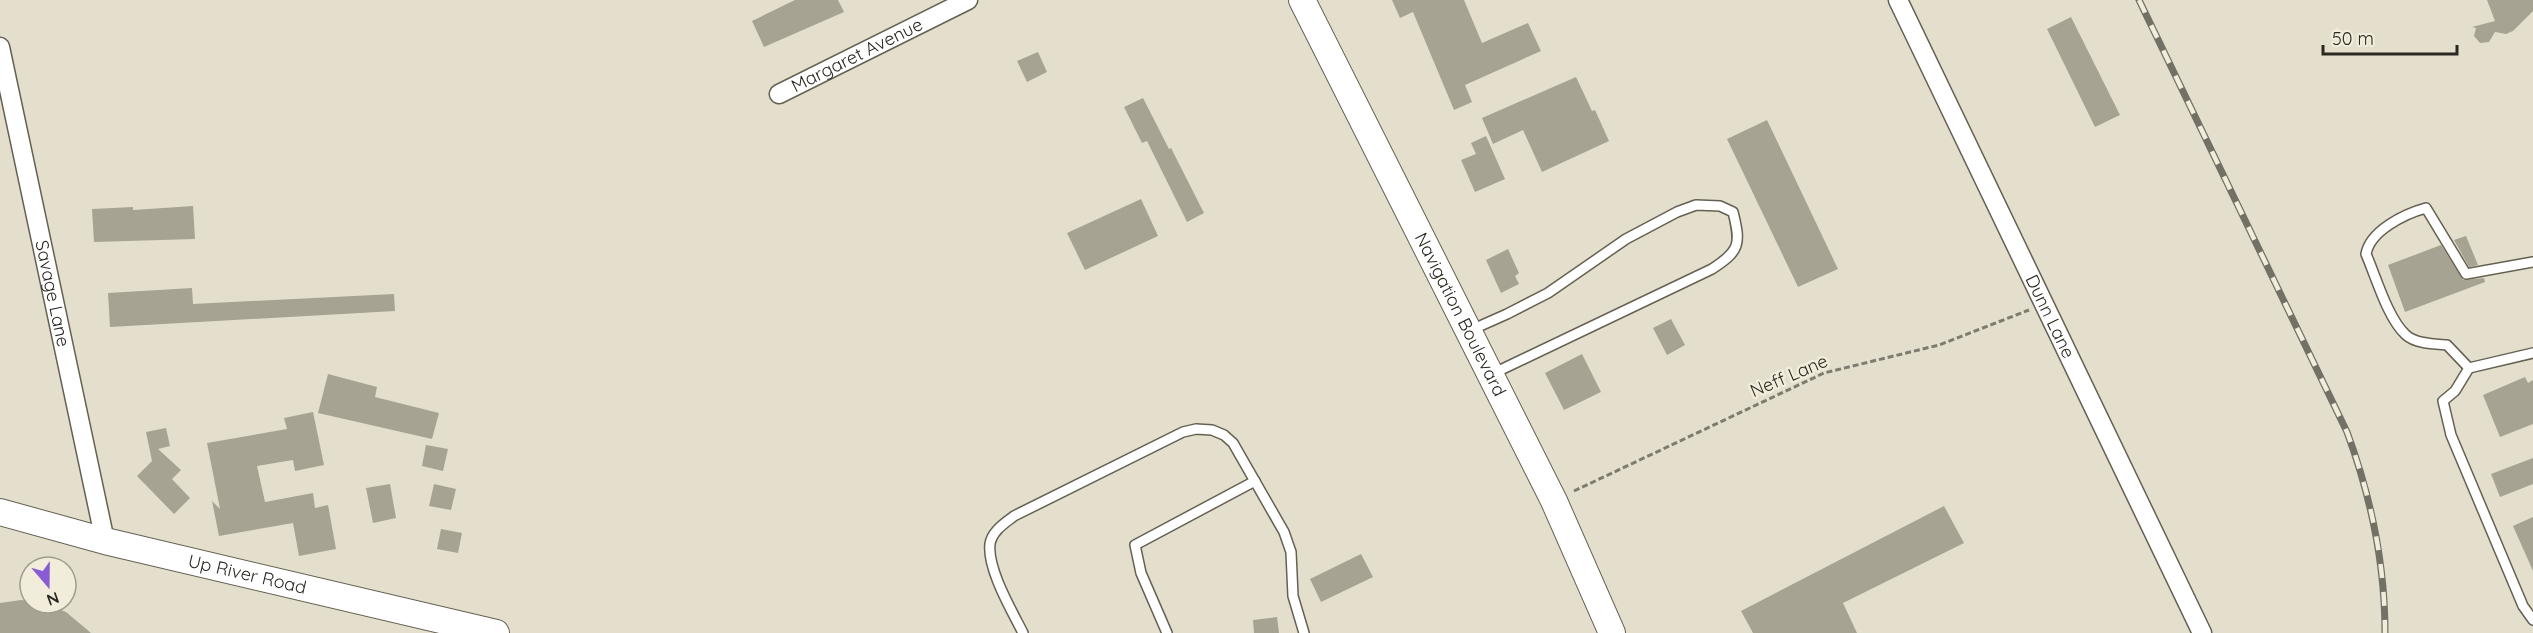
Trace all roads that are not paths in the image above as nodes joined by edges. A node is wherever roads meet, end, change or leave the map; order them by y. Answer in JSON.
{"nodes":[{"id":1,"x":968,"y":0,"type":"edge"},
{"id":2,"x":1302,"y":0,"type":"edge"},
{"id":3,"x":1898,"y":0,"type":"edge"},
{"id":4,"x":0,"y":47,"type":"edge"},
{"id":5,"x":779,"y":94,"type":"dead end"},
{"id":6,"x":2533,"y":261,"type":"edge"},
{"id":7,"x":1468,"y":331,"type":"junction"},
{"id":8,"x":2533,"y":353,"type":"edge"},
{"id":9,"x":2469,"y":368,"type":"junction"},
{"id":10,"x":1490,"y":375,"type":"junction"},
{"id":11,"x":1255,"y":481,"type":"junction"},
{"id":12,"x":0,"y":512,"type":"edge"},
{"id":13,"x":105,"y":541,"type":"junction"},
{"id":14,"x":2533,"y":620,"type":"edge"},
{"id":15,"x":496,"y":633,"type":"edge"},
{"id":16,"x":1023,"y":633,"type":"edge"},
{"id":17,"x":1167,"y":633,"type":"edge"},
{"id":18,"x":1304,"y":633,"type":"edge"},
{"id":19,"x":1612,"y":633,"type":"edge"},
{"id":20,"x":2202,"y":633,"type":"edge"}],
"edges":[{"from":1,"to":5,"type":"street","name":"Margaret Avenue"},
{"from":2,"to":7,"type":"street","name":"Navigation Boulevard"},
{"from":3,"to":20,"type":"street","name":"Dunn Lane"},
{"from":4,"to":13,"type":"street","name":"Savage Lane"},
{"from":6,"to":9,"type":"lane"},
{"from":7,"to":10,"type":"street","name":"Navigation Boulevard"},
{"from":7,"to":10,"type":"lane"},
{"from":8,"to":9,"type":"lane"},
{"from":9,"to":14,"type":"lane"},
{"from":10,"to":19,"type":"street","name":"Navigation Boulevard"},
{"from":11,"to":16,"type":"lane"},
{"from":11,"to":17,"type":"lane"},
{"from":11,"to":18,"type":"lane"},
{"from":12,"to":13,"type":"street","name":"Up River Road"},
{"from":13,"to":15,"type":"street","name":"Up River Road"}]}
